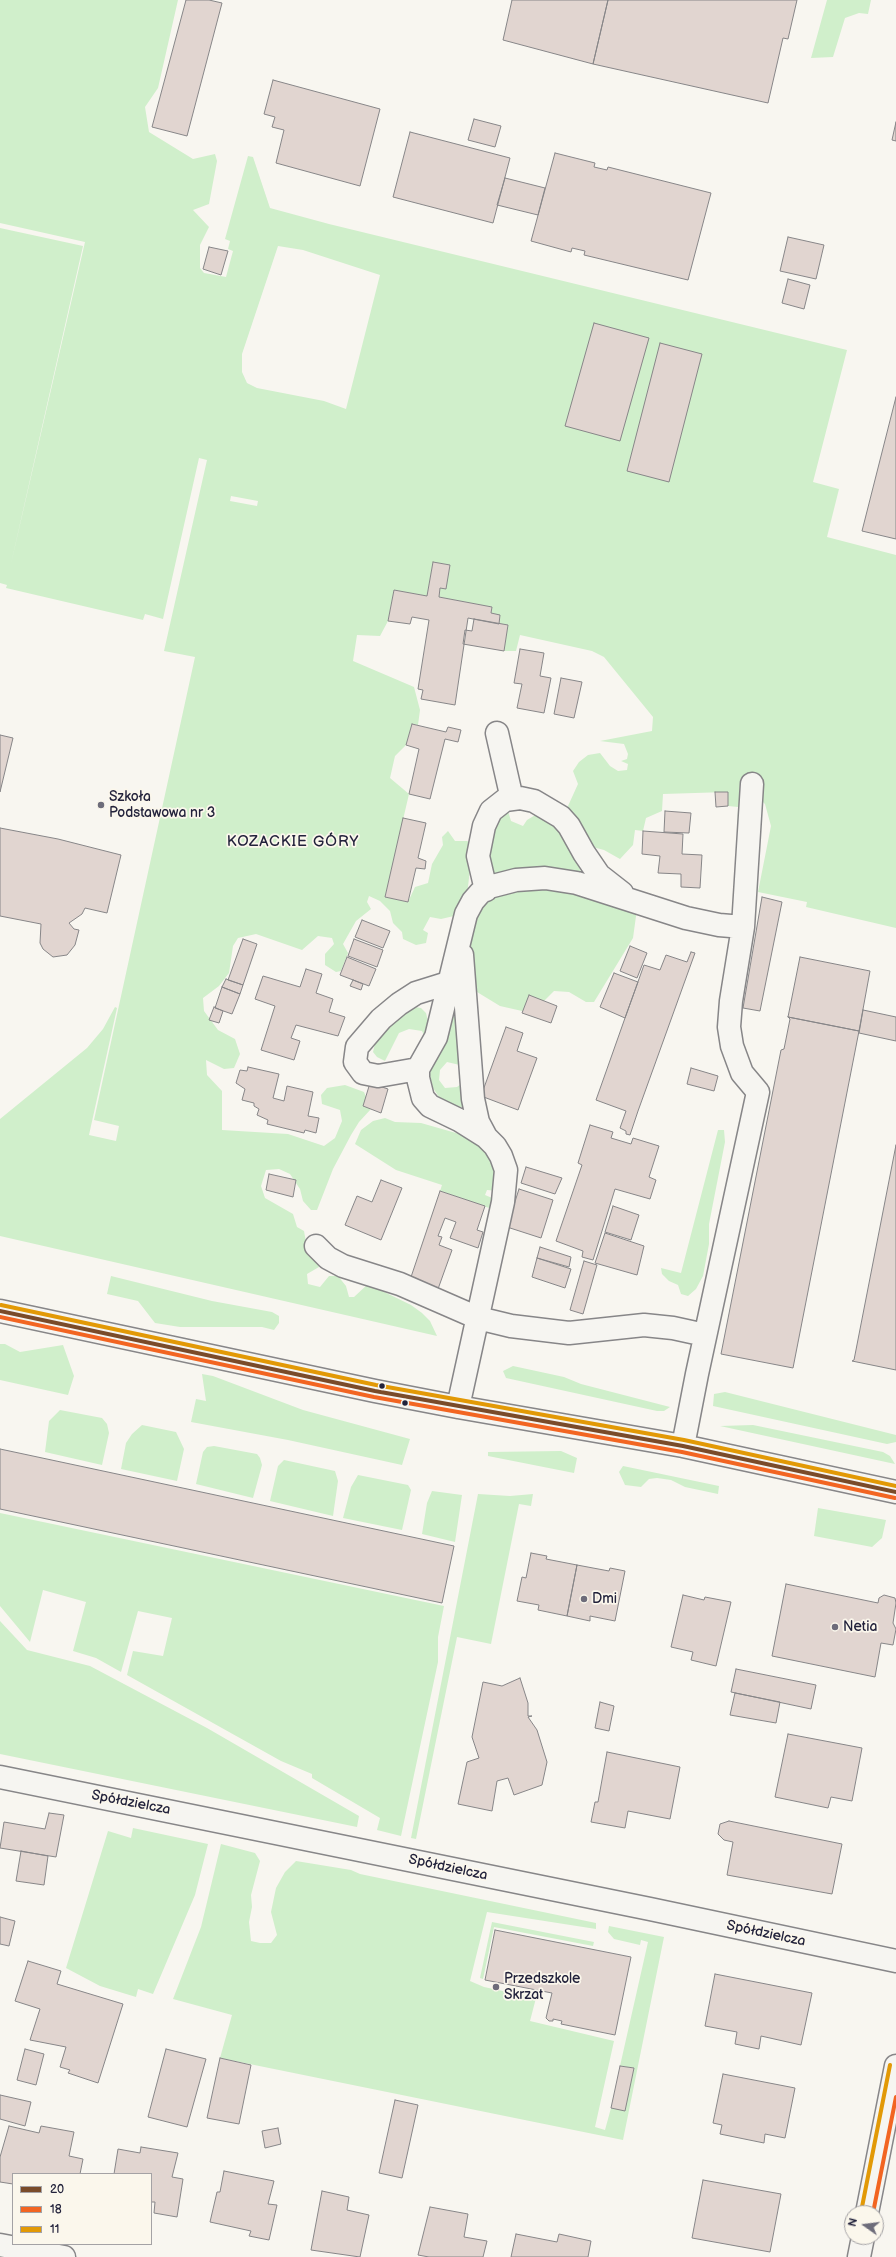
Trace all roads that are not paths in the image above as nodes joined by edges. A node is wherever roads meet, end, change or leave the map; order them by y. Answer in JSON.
{"nodes":[{"id":1,"x":497,"y":733,"type":"dead end"},
{"id":2,"x":752,"y":784,"type":"dead end"},
{"id":3,"x":512,"y":799,"type":"junction"},
{"id":4,"x":486,"y":890,"type":"junction"},
{"id":5,"x":642,"y":905,"type":"junction"},
{"id":6,"x":742,"y":927,"type":"junction"},
{"id":7,"x":461,"y":934,"type":"junction"},
{"id":8,"x":448,"y":984,"type":"junction"},
{"id":9,"x":418,"y":1069,"type":"junction"},
{"id":10,"x":486,"y":1137,"type":"junction"},
{"id":11,"x":316,"y":1246,"type":"dead end"},
{"id":12,"x":0,"y":1311,"type":"edge"},
{"id":13,"x":478,"y":1318,"type":"junction"},
{"id":14,"x":705,"y":1335,"type":"junction"},
{"id":15,"x":458,"y":1408,"type":"junction"},
{"id":16,"x":683,"y":1446,"type":"junction"},
{"id":17,"x":896,"y":1492,"type":"edge"},
{"id":18,"x":0,"y":1776,"type":"edge"},
{"id":19,"x":896,"y":1962,"type":"edge"},
{"id":20,"x":896,"y":2066,"type":"edge"},
{"id":21,"x":869,"y":2205,"type":"edge"},
{"id":22,"x":0,"y":2245,"type":"edge"},
{"id":23,"x":861,"y":2245,"type":"edge"},
{"id":24,"x":64,"y":2257,"type":"edge"},
{"id":25,"x":859,"y":2257,"type":"edge"}],
"edges":[{"from":1,"to":3,"type":"street"},
{"from":2,"to":6,"type":"street"},
{"from":3,"to":4,"type":"street"},
{"from":3,"to":5,"type":"street"},
{"from":4,"to":5,"type":"street"},
{"from":4,"to":7,"type":"street"},
{"from":5,"to":6,"type":"street"},
{"from":6,"to":14,"type":"street"},
{"from":7,"to":8,"type":"street"},
{"from":7,"to":10,"type":"street"},
{"from":8,"to":9,"type":"street"},
{"from":8,"to":9,"type":"street"},
{"from":9,"to":10,"type":"street"},
{"from":10,"to":13,"type":"street"},
{"from":11,"to":13,"type":"street"},
{"from":12,"to":15,"type":"street"},
{"from":13,"to":14,"type":"street"},
{"from":13,"to":15,"type":"street"},
{"from":14,"to":16,"type":"street"},
{"from":15,"to":16,"type":"street"},
{"from":16,"to":17,"type":"street"},
{"from":18,"to":19,"type":"street","name":"Spółdzielcza"},
{"from":20,"to":21,"type":"street"},
{"from":22,"to":24,"type":"street"},
{"from":23,"to":25,"type":"street"}]}
